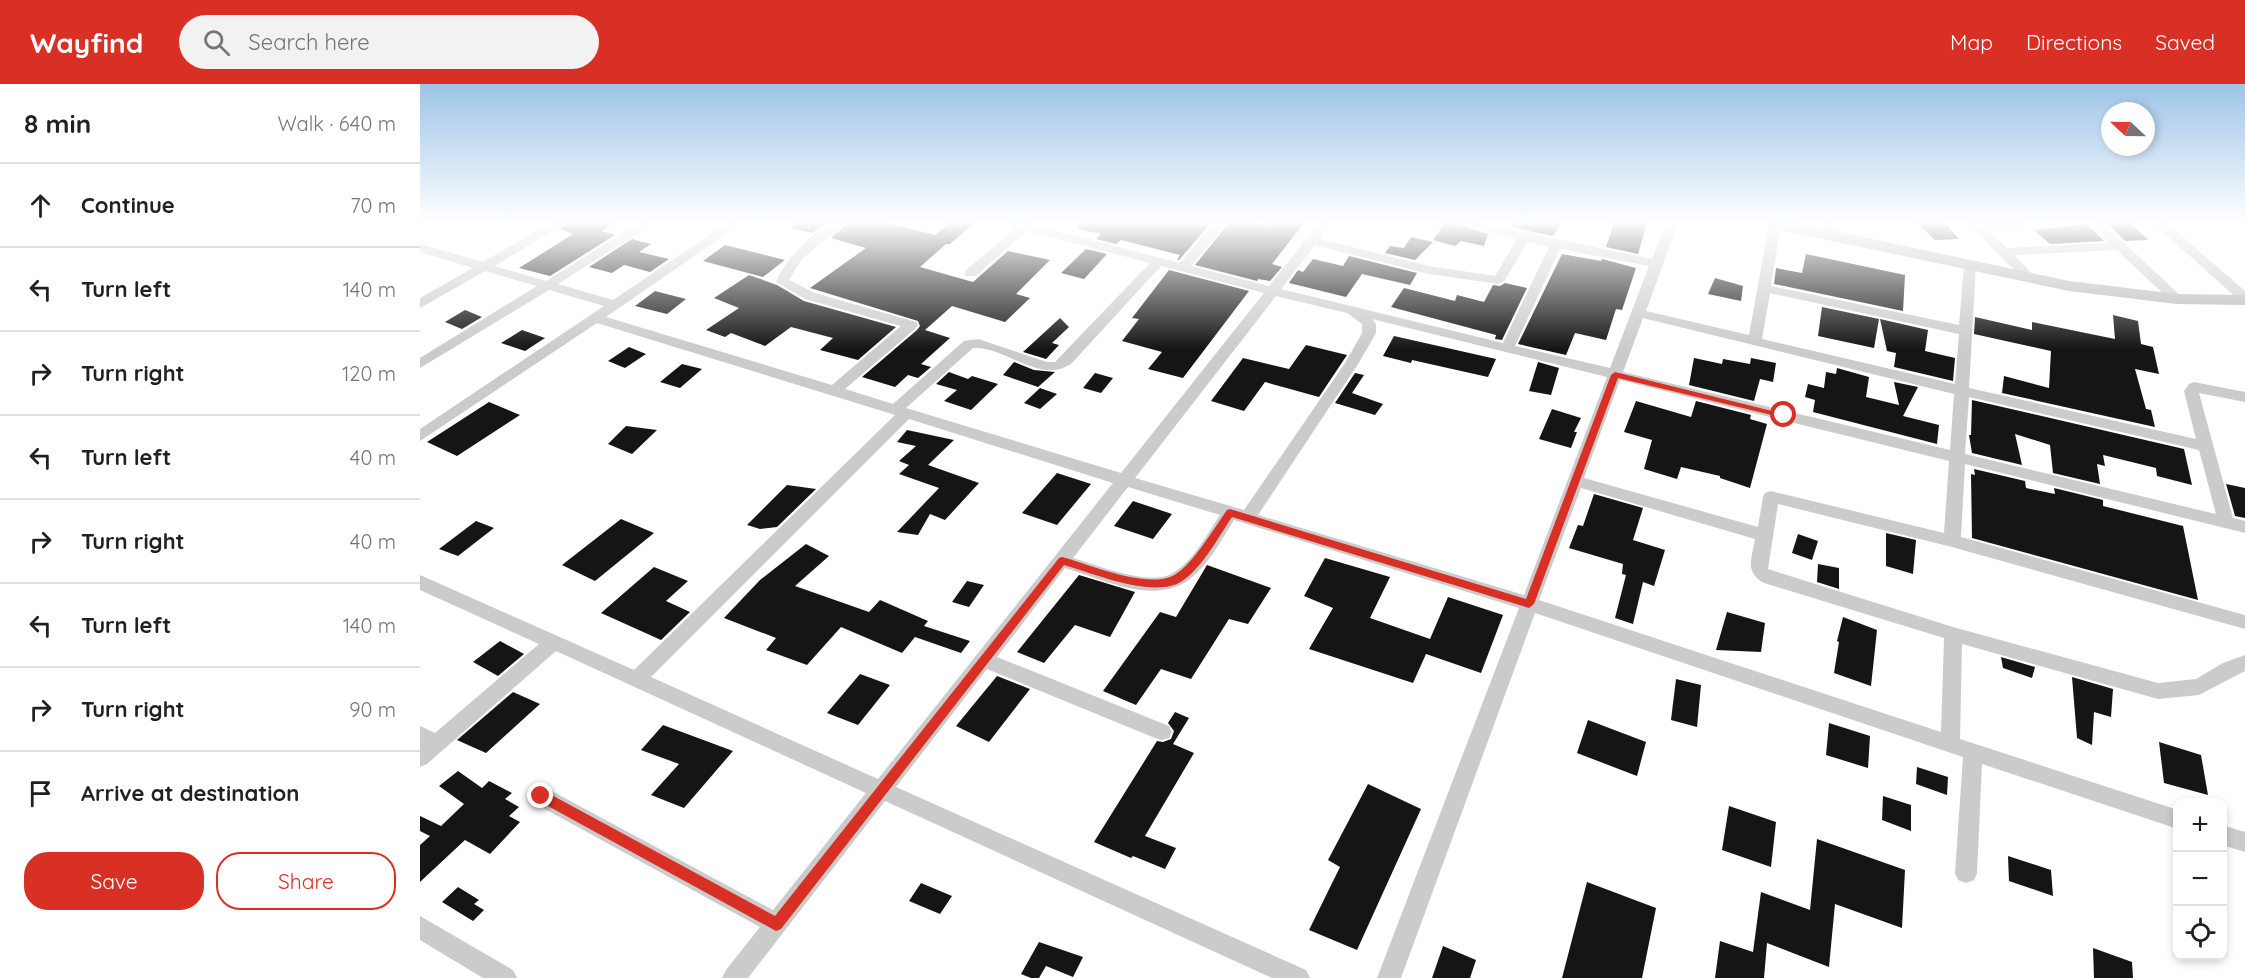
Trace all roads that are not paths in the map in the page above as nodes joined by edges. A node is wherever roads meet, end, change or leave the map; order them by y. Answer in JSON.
{"nodes":[{"id":1,"x":1656,"y":264,"type":"edge"},
{"id":2,"x":476,"y":265,"type":"edge"},
{"id":3,"x":488,"y":265,"type":"edge"},
{"id":4,"x":583,"y":265,"type":"edge"},
{"id":5,"x":675,"y":265,"type":"edge"},
{"id":6,"x":792,"y":265,"type":"edge"},
{"id":7,"x":980,"y":265,"type":"edge"},
{"id":8,"x":1155,"y":265,"type":"edge"},
{"id":9,"x":1171,"y":265,"type":"edge"},
{"id":10,"x":1186,"y":265,"type":"edge"},
{"id":11,"x":1293,"y":265,"type":"edge"},
{"id":12,"x":1415,"y":265,"type":"edge"},
{"id":13,"x":1508,"y":265,"type":"edge"},
{"id":14,"x":1546,"y":265,"type":"edge"},
{"id":15,"x":1767,"y":265,"type":"edge"},
{"id":16,"x":1970,"y":265,"type":"joint"},
{"id":17,"x":2017,"y":265,"type":"edge"},
{"id":18,"x":2141,"y":265,"type":"edge"},
{"id":19,"x":2206,"y":265,"type":"edge"},
{"id":20,"x":484,"y":267,"type":"junction"},
{"id":21,"x":1183,"y":268,"type":"junction"},
{"id":22,"x":971,"y":273,"type":"dead end"},
{"id":23,"x":2029,"y":277,"type":"junction"},
{"id":24,"x":548,"y":287,"type":"junction"},
{"id":25,"x":1764,"y":288,"type":"junction"},
{"id":26,"x":1272,"y":291,"type":"junction"},
{"id":27,"x":2177,"y":299,"type":"junction"},
{"id":28,"x":2245,"y":299,"type":"edge"},
{"id":29,"x":420,"y":304,"type":"edge"},
{"id":30,"x":615,"y":305,"type":"junction"},
{"id":31,"x":1346,"y":309,"type":"junction"},
{"id":32,"x":1638,"y":313,"type":"junction"},
{"id":33,"x":595,"y":318,"type":"junction"},
{"id":34,"x":1966,"y":331,"type":"junction"},
{"id":35,"x":1755,"y":340,"type":"junction"},
{"id":36,"x":1507,"y":348,"type":"junction"},
{"id":37,"x":420,"y":364,"type":"edge"},
{"id":38,"x":1615,"y":375,"type":"junction"},
{"id":39,"x":834,"y":391,"type":"junction"},
{"id":40,"x":1963,"y":391,"type":"junction"},
{"id":41,"x":2245,"y":397,"type":"edge"},
{"id":42,"x":901,"y":411,"type":"junction"},
{"id":43,"x":420,"y":436,"type":"edge"},
{"id":44,"x":2206,"y":446,"type":"junction"},
{"id":45,"x":1959,"y":458,"type":"junction"},
{"id":46,"x":1126,"y":481,"type":"junction"},
{"id":47,"x":1575,"y":481,"type":"junction"},
{"id":48,"x":1230,"y":513,"type":"junction"},
{"id":49,"x":1247,"y":518,"type":"junction"},
{"id":50,"x":2226,"y":522,"type":"junction"},
{"id":51,"x":2245,"y":527,"type":"edge"},
{"id":52,"x":1764,"y":535,"type":"junction"},
{"id":53,"x":1952,"y":541,"type":"junction"},
{"id":54,"x":1062,"y":561,"type":"junction"},
{"id":55,"x":420,"y":582,"type":"edge"},
{"id":56,"x":1529,"y":604,"type":"junction"},
{"id":57,"x":2245,"y":622,"type":"edge"},
{"id":58,"x":1953,"y":634,"type":"junction"},
{"id":59,"x":554,"y":642,"type":"junction"},
{"id":60,"x":985,"y":660,"type":"junction"},
{"id":61,"x":2245,"y":663,"type":"edge"},
{"id":62,"x":637,"y":680,"type":"junction"},
{"id":63,"x":1162,"y":732,"type":"dead end"},
{"id":64,"x":428,"y":739,"type":"edge"},
{"id":65,"x":1950,"y":744,"type":"junction"},
{"id":66,"x":1973,"y":752,"type":"junction"},
{"id":67,"x":420,"y":758,"type":"edge"},
{"id":68,"x":883,"y":789,"type":"junction"},
{"id":69,"x":541,"y":796,"type":"dead end"},
{"id":70,"x":2173,"y":818,"type":"edge"},
{"id":71,"x":2227,"y":836,"type":"edge"},
{"id":72,"x":2245,"y":842,"type":"edge"},
{"id":73,"x":1966,"y":873,"type":"dead end"},
{"id":74,"x":776,"y":924,"type":"junction"},
{"id":75,"x":420,"y":927,"type":"edge"},
{"id":76,"x":505,"y":978,"type":"edge"},
{"id":77,"x":734,"y":978,"type":"edge"},
{"id":78,"x":1298,"y":978,"type":"edge"},
{"id":79,"x":1389,"y":978,"type":"edge"}],
"edges":[{"from":1,"to":32,"type":"street"},
{"from":2,"to":20,"type":"street"},
{"from":3,"to":20,"type":"street"},
{"from":4,"to":24,"type":"street"},
{"from":5,"to":30,"type":"street"},
{"from":6,"to":39,"type":"street"},
{"from":7,"to":22,"type":"street"},
{"from":8,"to":42,"type":"street"},
{"from":9,"to":21,"type":"street"},
{"from":10,"to":21,"type":"street"},
{"from":11,"to":26,"type":"street"},
{"from":12,"to":13,"type":"street"},
{"from":14,"to":36,"type":"street"},
{"from":15,"to":25,"type":"street"},
{"from":16,"to":23,"type":"street"},
{"from":16,"to":34,"type":"street"},
{"from":17,"to":23,"type":"street"},
{"from":18,"to":27,"type":"street"},
{"from":19,"to":28,"type":"street"},
{"from":20,"to":24,"type":"street"},
{"from":20,"to":29,"type":"street"},
{"from":21,"to":26,"type":"street"},
{"from":23,"to":27,"type":"street"},
{"from":24,"to":30,"type":"street"},
{"from":24,"to":37,"type":"street"},
{"from":25,"to":34,"type":"street"},
{"from":25,"to":35,"type":"street"},
{"from":26,"to":31,"type":"street"},
{"from":26,"to":46,"type":"street"},
{"from":27,"to":28,"type":"street"},
{"from":30,"to":33,"type":"street"},
{"from":31,"to":36,"type":"street"},
{"from":31,"to":49,"type":"street"},
{"from":32,"to":35,"type":"street"},
{"from":32,"to":38,"type":"street"},
{"from":33,"to":39,"type":"street"},
{"from":33,"to":43,"type":"street"},
{"from":34,"to":40,"type":"street"},
{"from":35,"to":40,"type":"street"},
{"from":36,"to":38,"type":"street"},
{"from":38,"to":45,"type":"street"},
{"from":38,"to":47,"type":"street"},
{"from":39,"to":42,"type":"street"},
{"from":40,"to":44,"type":"street"},
{"from":40,"to":45,"type":"street"},
{"from":41,"to":44,"type":"street"},
{"from":42,"to":46,"type":"street"},
{"from":42,"to":62,"type":"street"},
{"from":44,"to":50,"type":"street"},
{"from":45,"to":50,"type":"street"},
{"from":45,"to":53,"type":"street"},
{"from":46,"to":48,"type":"street"},
{"from":46,"to":54,"type":"street"},
{"from":47,"to":52,"type":"street"},
{"from":47,"to":56,"type":"street"},
{"from":48,"to":49,"type":"street"},
{"from":48,"to":54,"type":"street"},
{"from":49,"to":56,"type":"street"},
{"from":50,"to":51,"type":"street"},
{"from":52,"to":53,"type":"street"},
{"from":52,"to":58,"type":"street"},
{"from":53,"to":57,"type":"street"},
{"from":54,"to":60,"type":"street"},
{"from":55,"to":59,"type":"street"},
{"from":56,"to":65,"type":"street"},
{"from":56,"to":79,"type":"street"},
{"from":58,"to":61,"type":"street"},
{"from":58,"to":65,"type":"street"},
{"from":59,"to":62,"type":"street"},
{"from":59,"to":64,"type":"street"},
{"from":60,"to":63,"type":"street"},
{"from":60,"to":68,"type":"street"},
{"from":62,"to":68,"type":"street"},
{"from":64,"to":67,"type":"street"},
{"from":65,"to":66,"type":"street"},
{"from":66,"to":70,"type":"street"},
{"from":66,"to":73,"type":"street"},
{"from":68,"to":74,"type":"street"},
{"from":68,"to":78,"type":"street"},
{"from":69,"to":74,"type":"street"},
{"from":71,"to":72,"type":"street"},
{"from":74,"to":77,"type":"street"},
{"from":75,"to":76,"type":"street"}]}
